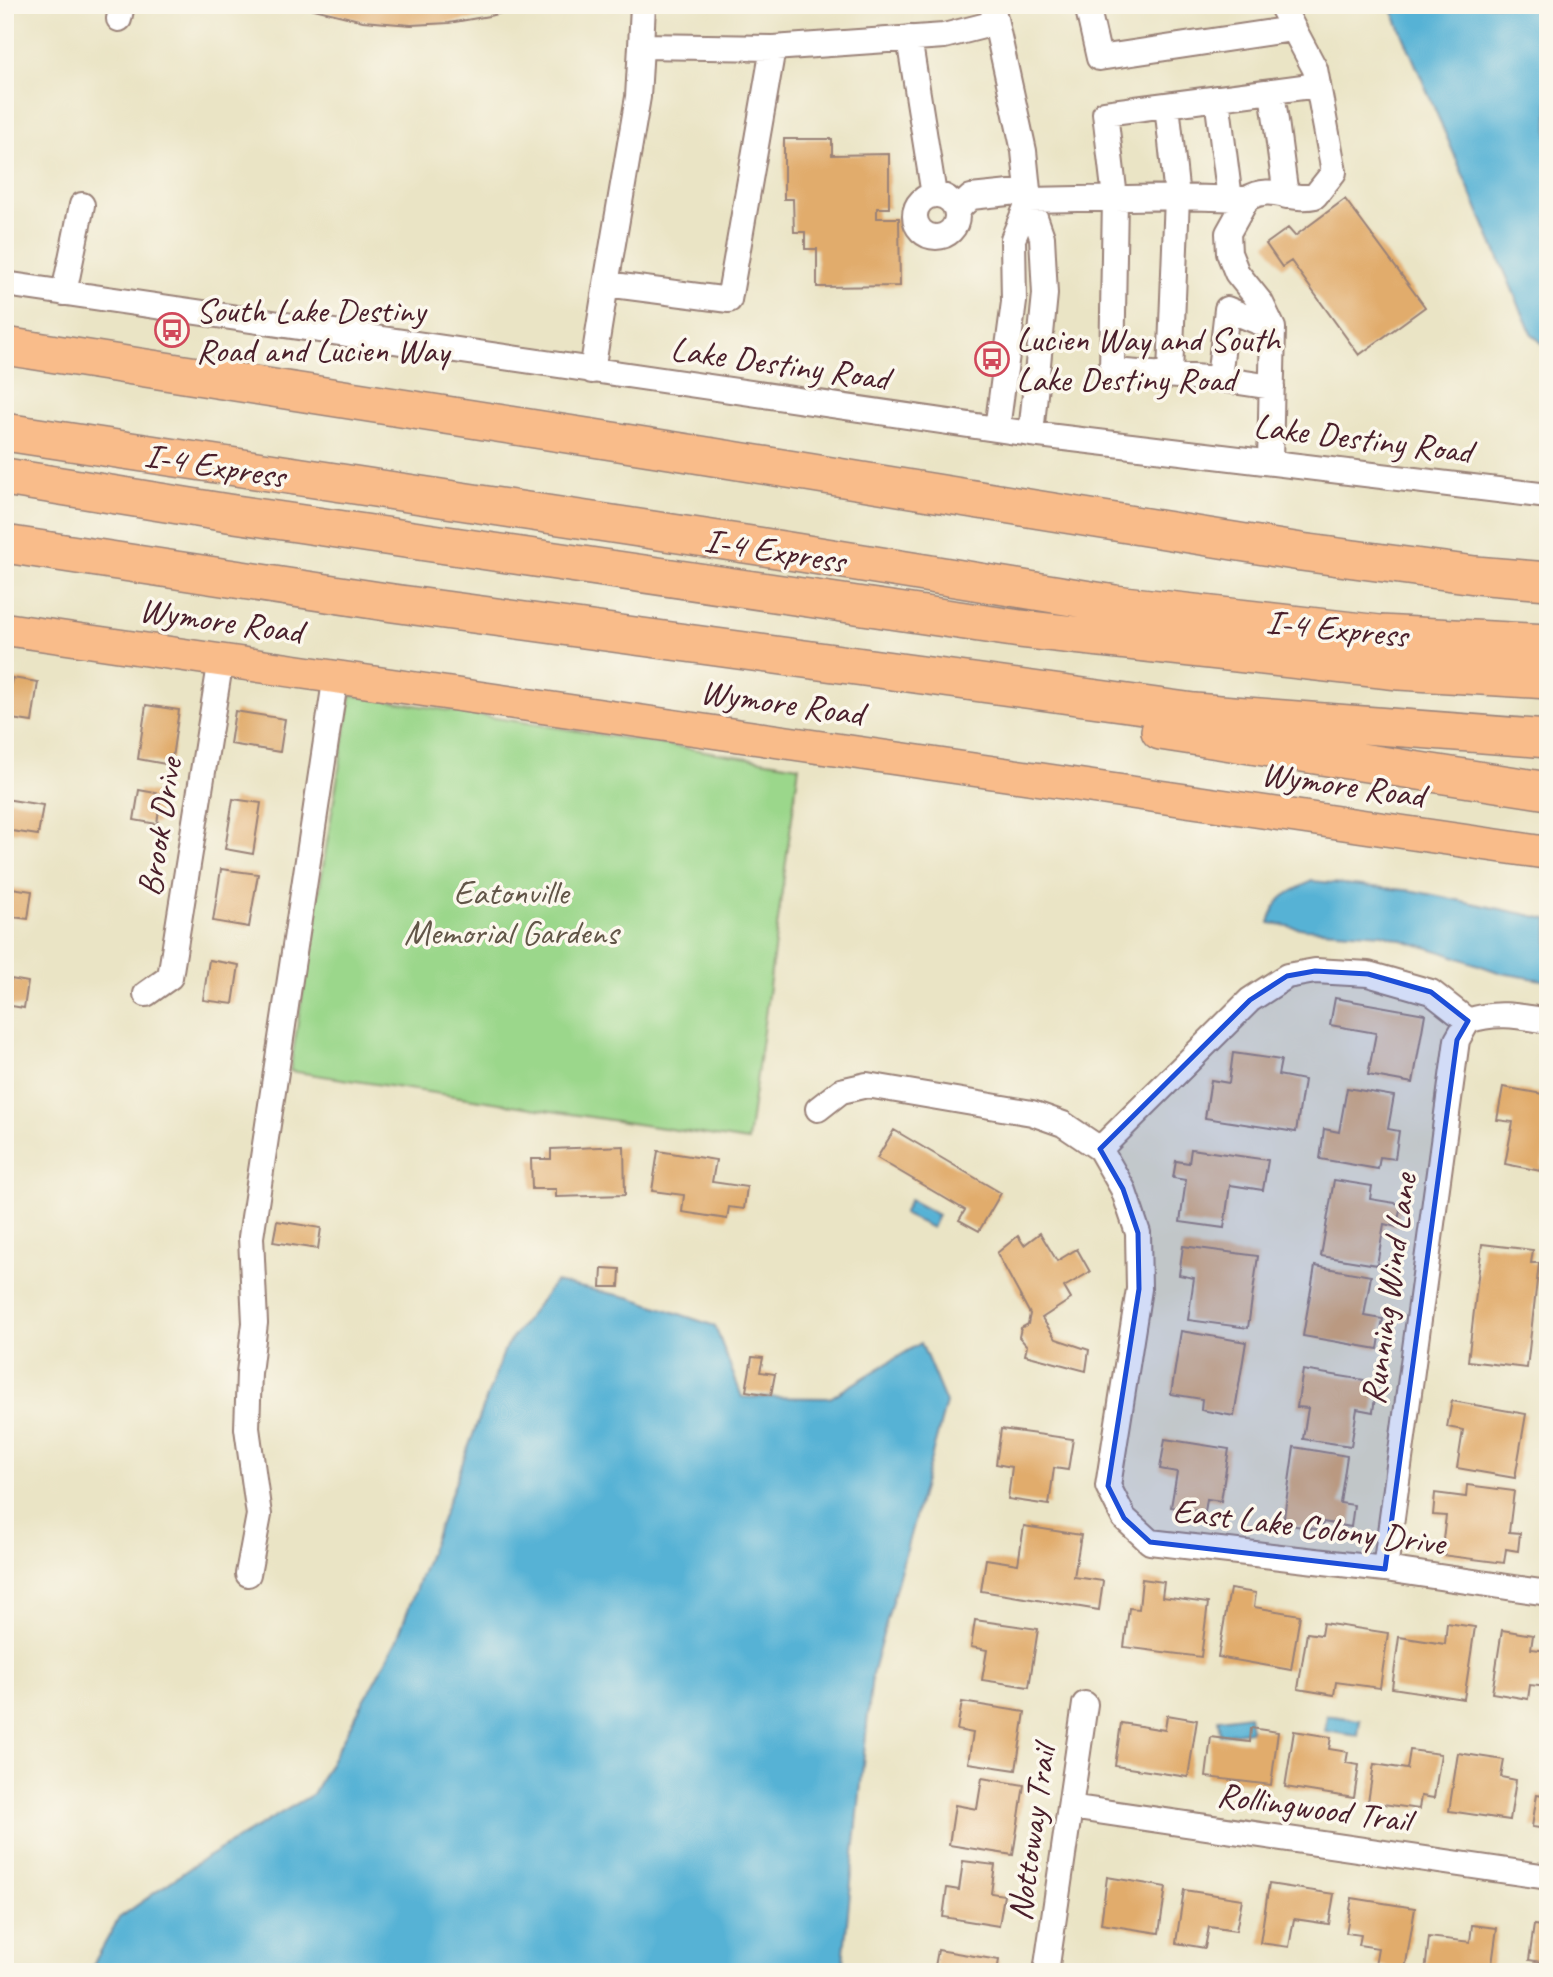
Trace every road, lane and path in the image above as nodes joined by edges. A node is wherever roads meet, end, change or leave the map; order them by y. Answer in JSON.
{"nodes":[{"id":1,"x":643,"y":5,"type":"edge"},
{"id":2,"x":1087,"y":5,"type":"edge"},
{"id":3,"x":1280,"y":5,"type":"edge"},
{"id":4,"x":993,"y":14,"type":"edge"},
{"id":5,"x":1293,"y":29,"type":"junction"},
{"id":6,"x":909,"y":38,"type":"junction"},
{"id":7,"x":641,"y":46,"type":"junction"},
{"id":8,"x":774,"y":48,"type":"junction"},
{"id":9,"x":1318,"y":85,"type":"junction"},
{"id":10,"x":1272,"y":91,"type":"junction"},
{"id":11,"x":1217,"y":98,"type":"junction"},
{"id":12,"x":1167,"y":105,"type":"junction"},
{"id":13,"x":934,"y":194,"type":"junction"},
{"id":14,"x":1029,"y":196,"type":"junction"},
{"id":15,"x":1286,"y":196,"type":"junction"},
{"id":16,"x":1177,"y":197,"type":"junction"},
{"id":17,"x":1115,"y":198,"type":"junction"},
{"id":18,"x":1238,"y":199,"type":"junction"},
{"id":19,"x":82,"y":205,"type":"dead end"},
{"id":20,"x":957,"y":210,"type":"junction"},
{"id":21,"x":5,"y":284,"type":"edge"},
{"id":22,"x":606,"y":284,"type":"junction"},
{"id":23,"x":64,"y":293,"type":"junction"},
{"id":24,"x":1273,"y":328,"type":"junction"},
{"id":25,"x":5,"y":346,"type":"edge"},
{"id":26,"x":592,"y":371,"type":"junction"},
{"id":27,"x":1170,"y":374,"type":"junction"},
{"id":28,"x":1219,"y":379,"type":"junction"},
{"id":29,"x":1272,"y":387,"type":"junction"},
{"id":30,"x":5,"y":426,"type":"edge"},
{"id":31,"x":997,"y":429,"type":"junction"},
{"id":32,"x":5,"y":432,"type":"edge"},
{"id":33,"x":1031,"y":434,"type":"junction"},
{"id":34,"x":52,"y":440,"type":"junction"},
{"id":35,"x":1270,"y":462,"type":"junction"},
{"id":36,"x":5,"y":477,"type":"edge"},
{"id":37,"x":5,"y":489,"type":"edge"},
{"id":38,"x":100,"y":492,"type":"junction"},
{"id":39,"x":1548,"y":496,"type":"edge"},
{"id":40,"x":5,"y":544,"type":"edge"},
{"id":41,"x":1475,"y":575,"type":"junction"},
{"id":42,"x":1548,"y":576,"type":"edge"},
{"id":43,"x":1548,"y":582,"type":"edge"},
{"id":44,"x":5,"y":629,"type":"edge"},
{"id":45,"x":1548,"y":643,"type":"edge"},
{"id":46,"x":221,"y":659,"type":"junction"},
{"id":47,"x":337,"y":675,"type":"junction"},
{"id":48,"x":1548,"y":680,"type":"edge"},
{"id":49,"x":1019,"y":689,"type":"junction"},
{"id":50,"x":1548,"y":739,"type":"edge"},
{"id":51,"x":1548,"y":791,"type":"edge"},
{"id":52,"x":1548,"y":853,"type":"edge"},
{"id":53,"x":146,"y":994,"type":"dead end"},
{"id":54,"x":1468,"y":1021,"type":"junction"},
{"id":55,"x":1548,"y":1021,"type":"edge"},
{"id":56,"x":818,"y":1109,"type":"dead end"},
{"id":57,"x":1100,"y":1149,"type":"junction"},
{"id":58,"x":1385,"y":1569,"type":"junction"},
{"id":59,"x":247,"y":1574,"type":"dead end"},
{"id":60,"x":1548,"y":1593,"type":"edge"},
{"id":61,"x":1085,"y":1704,"type":"dead end"},
{"id":62,"x":1070,"y":1807,"type":"junction"},
{"id":63,"x":1548,"y":1877,"type":"edge"},
{"id":64,"x":1046,"y":1972,"type":"edge"}],
"edges":[{"from":1,"to":7,"type":"street"},
{"from":2,"to":5,"type":"street"},
{"from":3,"to":5,"type":"street"},
{"from":4,"to":6,"type":"street"},
{"from":4,"to":14,"type":"street"},
{"from":5,"to":9,"type":"street"},
{"from":6,"to":8,"type":"street"},
{"from":6,"to":13,"type":"street"},
{"from":7,"to":8,"type":"street"},
{"from":7,"to":22,"type":"street"},
{"from":8,"to":22,"type":"street"},
{"from":9,"to":10,"type":"street"},
{"from":9,"to":15,"type":"street"},
{"from":10,"to":11,"type":"street"},
{"from":10,"to":15,"type":"street"},
{"from":11,"to":12,"type":"street"},
{"from":11,"to":18,"type":"street"},
{"from":12,"to":16,"type":"street"},
{"from":12,"to":17,"type":"street"},
{"from":13,"to":20,"type":"street"},
{"from":13,"to":20,"type":"street"},
{"from":14,"to":17,"type":"street"},
{"from":14,"to":20,"type":"street"},
{"from":14,"to":31,"type":"street"},
{"from":14,"to":33,"type":"street"},
{"from":15,"to":18,"type":"street"},
{"from":16,"to":17,"type":"street"},
{"from":16,"to":18,"type":"street"},
{"from":16,"to":27,"type":"street"},
{"from":17,"to":27,"type":"street"},
{"from":18,"to":24,"type":"street"},
{"from":19,"to":23,"type":"street"},
{"from":21,"to":23,"type":"street","name":"Lake Destiny Road"},
{"from":22,"to":26,"type":"street"},
{"from":23,"to":26,"type":"street","name":"Lake Destiny Road"},
{"from":24,"to":28,"type":"street"},
{"from":24,"to":29,"type":"street"},
{"from":25,"to":41,"type":"highway"},
{"from":26,"to":31,"type":"street","name":"Lake Destiny Road"},
{"from":27,"to":28,"type":"street"},
{"from":28,"to":29,"type":"street"},
{"from":29,"to":35,"type":"street"},
{"from":30,"to":34,"type":"highway"},
{"from":31,"to":33,"type":"street","name":"Lake Destiny Road"},
{"from":32,"to":34,"type":"highway","name":"I-4 Express"},
{"from":33,"to":35,"type":"street","name":"Lake Destiny Road"},
{"from":34,"to":45,"type":"highway","name":"I-4 Express"},
{"from":35,"to":39,"type":"street","name":"Lake Destiny Road"},
{"from":36,"to":38,"type":"highway","name":"I-4 Express"},
{"from":37,"to":38,"type":"highway"},
{"from":38,"to":48,"type":"highway","name":"I-4 Express"},
{"from":40,"to":49,"type":"highway"},
{"from":41,"to":42,"type":"highway"},
{"from":41,"to":43,"type":"highway"},
{"from":44,"to":46,"type":"main road","name":"Wymore Road"},
{"from":46,"to":47,"type":"main road","name":"Wymore Road"},
{"from":46,"to":53,"type":"street","name":"Brook Drive"},
{"from":47,"to":52,"type":"main road","name":"Wymore Road"},
{"from":47,"to":59,"type":"street"},
{"from":49,"to":50,"type":"highway"},
{"from":49,"to":51,"type":"highway"},
{"from":54,"to":55,"type":"street"},
{"from":54,"to":57,"type":"street"},
{"from":54,"to":58,"type":"street","name":"Running Wind Lane"},
{"from":56,"to":57,"type":"street","name":"East Lake Colony Drive"},
{"from":57,"to":58,"type":"street","name":"East Lake Colony Drive"},
{"from":58,"to":60,"type":"street","name":"East Lake Colony Drive"},
{"from":61,"to":62,"type":"street","name":"Nottoway Trail"},
{"from":62,"to":63,"type":"street","name":"Rollingwood Trail"},
{"from":62,"to":64,"type":"street","name":"Nottoway Trail"}]}
